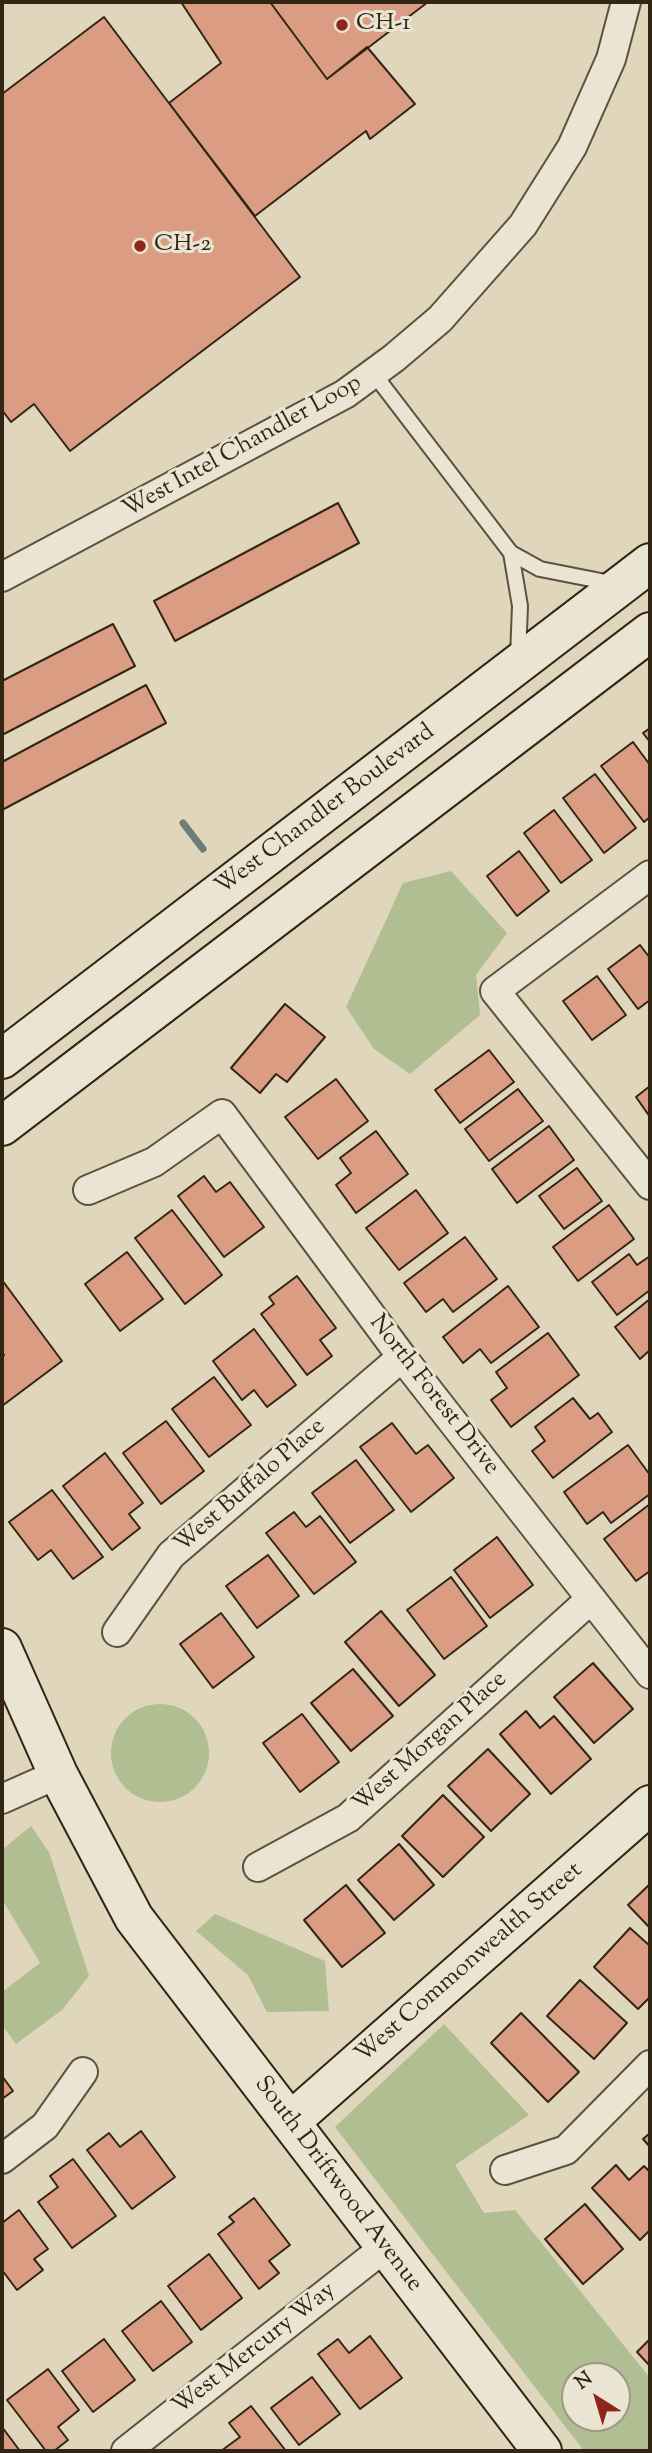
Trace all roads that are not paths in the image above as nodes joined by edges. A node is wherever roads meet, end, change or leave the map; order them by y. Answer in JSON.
{"nodes":[{"id":1,"x":626,"y":2,"type":"edge"},
{"id":2,"x":374,"y":374,"type":"junction"},
{"id":3,"x":511,"y":553,"type":"junction"},
{"id":4,"x":636,"y":574,"type":"edge"},
{"id":5,"x":2,"y":577,"type":"edge"},
{"id":6,"x":650,"y":632,"type":"edge"},
{"id":7,"x":518,"y":665,"type":"junction"},
{"id":8,"x":650,"y":875,"type":"edge"},
{"id":9,"x":2,"y":1059,"type":"edge"},
{"id":10,"x":2,"y":1126,"type":"edge"},
{"id":11,"x":650,"y":1185,"type":"edge"},
{"id":12,"x":88,"y":1190,"type":"dead end"},
{"id":13,"x":401,"y":1357,"type":"junction"},
{"id":14,"x":591,"y":1599,"type":"junction"},
{"id":15,"x":117,"y":1632,"type":"dead end"},
{"id":16,"x":2,"y":1648,"type":"edge"},
{"id":17,"x":650,"y":1674,"type":"edge"},
{"id":18,"x":58,"y":1774,"type":"junction"},
{"id":19,"x":2,"y":1799,"type":"edge"},
{"id":20,"x":650,"y":1805,"type":"edge"},
{"id":21,"x":258,"y":1867,"type":"dead end"},
{"id":22,"x":650,"y":2065,"type":"edge"},
{"id":23,"x":83,"y":2072,"type":"dead end"},
{"id":24,"x":290,"y":2122,"type":"junction"},
{"id":25,"x":2,"y":2159,"type":"edge"},
{"id":26,"x":505,"y":2171,"type":"dead end"},
{"id":27,"x":384,"y":2248,"type":"junction"},
{"id":28,"x":125,"y":2451,"type":"edge"},
{"id":29,"x":542,"y":2451,"type":"edge"}],
"edges":[{"from":1,"to":2,"type":"street","name":"West Intel Chandler Loop"},
{"from":2,"to":3,"type":"lane"},
{"from":2,"to":5,"type":"street","name":"West Intel Chandler Loop"},
{"from":3,"to":4,"type":"lane"},
{"from":3,"to":7,"type":"lane"},
{"from":4,"to":7,"type":"main road","name":"West Chandler Boulevard"},
{"from":6,"to":10,"type":"main road"},
{"from":7,"to":9,"type":"main road","name":"West Chandler Boulevard"},
{"from":8,"to":11,"type":"street"},
{"from":12,"to":13,"type":"street","name":"North Forest Drive"},
{"from":13,"to":14,"type":"street","name":"North Forest Drive"},
{"from":13,"to":15,"type":"street","name":"West Buffalo Place"},
{"from":14,"to":17,"type":"street","name":"North Forest Drive"},
{"from":14,"to":21,"type":"street","name":"West Morgan Place"},
{"from":16,"to":18,"type":"main road","name":"South Driftwood Avenue"},
{"from":18,"to":19,"type":"street"},
{"from":18,"to":24,"type":"main road","name":"South Driftwood Avenue"},
{"from":20,"to":24,"type":"main road","name":"West Commonwealth Street"},
{"from":22,"to":26,"type":"street"},
{"from":23,"to":25,"type":"street"},
{"from":24,"to":27,"type":"main road","name":"South Driftwood Avenue"},
{"from":27,"to":28,"type":"street","name":"West Mercury Way"},
{"from":27,"to":29,"type":"main road","name":"South Driftwood Avenue"}]}
